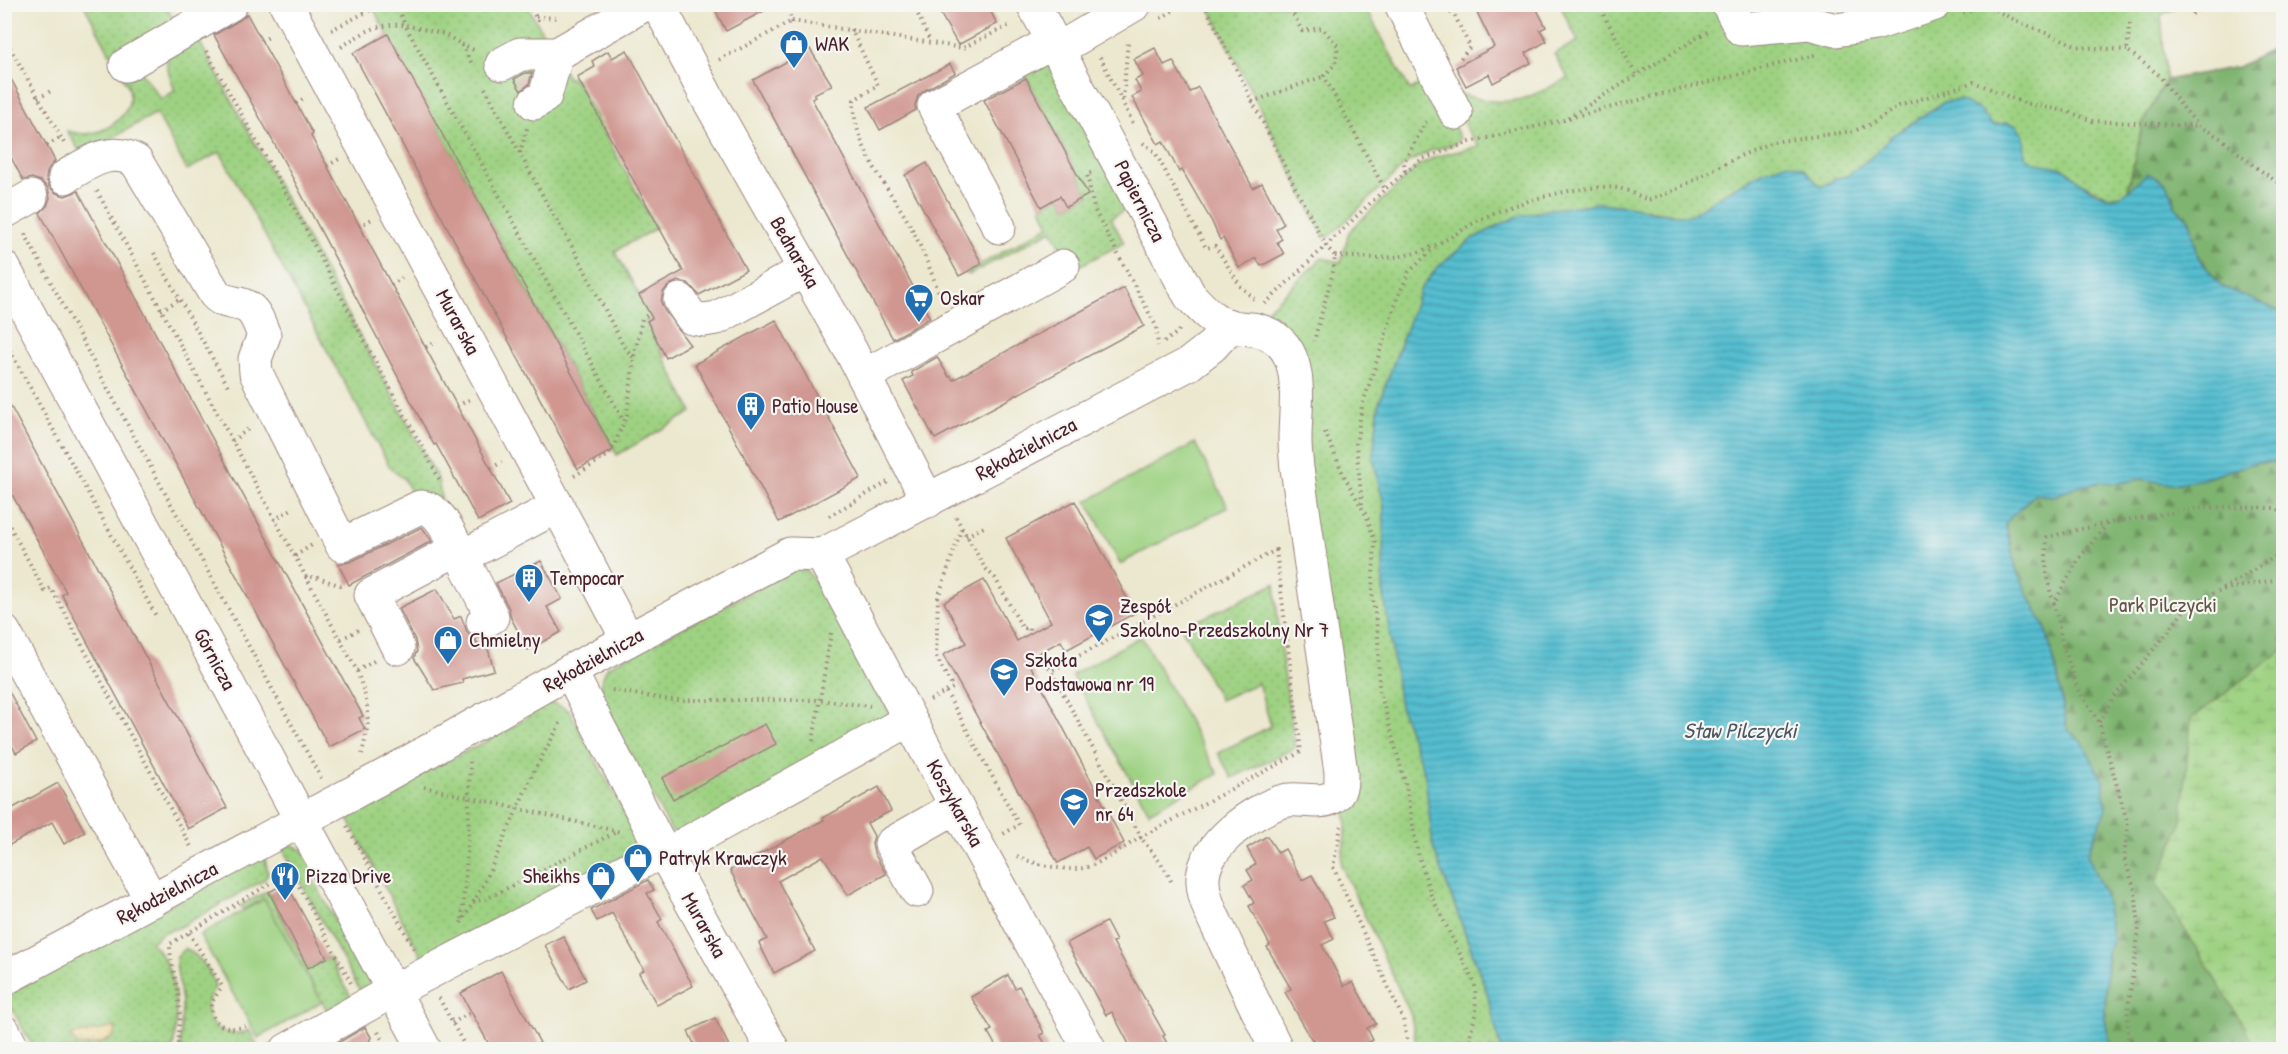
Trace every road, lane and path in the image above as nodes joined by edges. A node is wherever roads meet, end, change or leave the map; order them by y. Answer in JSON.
{"nodes":[{"id":1,"x":231,"y":4,"type":"edge"},
{"id":2,"x":286,"y":4,"type":"edge"},
{"id":3,"x":382,"y":4,"type":"edge"},
{"id":4,"x":396,"y":4,"type":"edge"},
{"id":5,"x":786,"y":4,"type":"edge"},
{"id":6,"x":913,"y":4,"type":"edge"},
{"id":7,"x":1136,"y":4,"type":"edge"},
{"id":8,"x":1204,"y":4,"type":"edge"},
{"id":9,"x":1288,"y":4,"type":"edge"},
{"id":10,"x":1401,"y":4,"type":"edge"},
{"id":11,"x":1598,"y":4,"type":"edge"},
{"id":12,"x":2209,"y":4,"type":"edge"},
{"id":13,"x":2272,"y":4,"type":"edge"},
{"id":14,"x":1986,"y":5,"type":"edge"},
{"id":15,"x":649,"y":6,"type":"edge"},
{"id":16,"x":1035,"y":8,"type":"edge"},
{"id":17,"x":1731,"y":10,"type":"edge"},
{"id":18,"x":1943,"y":10,"type":"edge"},
{"id":19,"x":2192,"y":14,"type":"dead end"},
{"id":20,"x":2283,"y":20,"type":"edge"},
{"id":21,"x":792,"y":21,"type":"junction"},
{"id":22,"x":2130,"y":23,"type":"dead end"},
{"id":23,"x":405,"y":25,"type":"junction"},
{"id":24,"x":193,"y":27,"type":"junction"},
{"id":25,"x":851,"y":29,"type":"junction"},
{"id":26,"x":326,"y":32,"type":"dead end"},
{"id":27,"x":1088,"y":32,"type":"junction"},
{"id":28,"x":4,"y":37,"type":"edge"},
{"id":29,"x":1129,"y":37,"type":"dead end"},
{"id":30,"x":931,"y":42,"type":"junction"},
{"id":31,"x":1054,"y":46,"type":"junction"},
{"id":32,"x":2127,"y":50,"type":"junction"},
{"id":33,"x":333,"y":51,"type":"dead end"},
{"id":34,"x":557,"y":54,"type":"junction"},
{"id":35,"x":1817,"y":54,"type":"dead end"},
{"id":36,"x":126,"y":65,"type":"dead end"},
{"id":37,"x":487,"y":72,"type":"junction"},
{"id":38,"x":694,"y":73,"type":"junction"},
{"id":39,"x":1636,"y":75,"type":"junction"},
{"id":40,"x":1324,"y":76,"type":"junction"},
{"id":41,"x":51,"y":91,"type":"dead end"},
{"id":42,"x":38,"y":98,"type":"junction"},
{"id":43,"x":1123,"y":100,"type":"junction"},
{"id":44,"x":1252,"y":102,"type":"junction"},
{"id":45,"x":534,"y":103,"type":"dead end"},
{"id":46,"x":1456,"y":113,"type":"dead end"},
{"id":47,"x":1564,"y":120,"type":"junction"},
{"id":48,"x":2199,"y":126,"type":"junction"},
{"id":49,"x":1136,"y":129,"type":"dead end"},
{"id":50,"x":47,"y":145,"type":"dead end"},
{"id":51,"x":1129,"y":148,"type":"junction"},
{"id":52,"x":74,"y":171,"type":"joint"},
{"id":53,"x":2283,"y":186,"type":"edge"},
{"id":54,"x":1384,"y":189,"type":"junction"},
{"id":55,"x":999,"y":227,"type":"dead end"},
{"id":56,"x":1438,"y":244,"type":"junction"},
{"id":57,"x":1326,"y":246,"type":"junction"},
{"id":58,"x":152,"y":250,"type":"dead end"},
{"id":59,"x":1335,"y":256,"type":"junction"},
{"id":60,"x":1062,"y":266,"type":"dead end"},
{"id":61,"x":4,"y":268,"type":"edge"},
{"id":62,"x":805,"y":270,"type":"junction"},
{"id":63,"x":180,"y":299,"type":"junction"},
{"id":64,"x":680,"y":300,"type":"dead end"},
{"id":65,"x":161,"y":310,"type":"junction"},
{"id":66,"x":649,"y":314,"type":"dead end"},
{"id":67,"x":1248,"y":321,"type":"junction"},
{"id":68,"x":1181,"y":325,"type":"dead end"},
{"id":69,"x":951,"y":329,"type":"junction"},
{"id":70,"x":4,"y":340,"type":"edge"},
{"id":71,"x":1158,"y":346,"type":"junction"},
{"id":72,"x":1148,"y":351,"type":"dead end"},
{"id":73,"x":634,"y":358,"type":"junction"},
{"id":74,"x":1292,"y":365,"type":"junction"},
{"id":75,"x":864,"y":376,"type":"junction"},
{"id":76,"x":229,"y":388,"type":"dead end"},
{"id":77,"x":246,"y":417,"type":"dead end"},
{"id":78,"x":623,"y":420,"type":"junction"},
{"id":79,"x":1324,"y":430,"type":"dead end"},
{"id":80,"x":256,"y":437,"type":"dead end"},
{"id":81,"x":444,"y":488,"type":"dead end"},
{"id":82,"x":289,"y":497,"type":"dead end"},
{"id":83,"x":936,"y":497,"type":"junction"},
{"id":84,"x":553,"y":498,"type":"junction"},
{"id":85,"x":1362,"y":508,"type":"junction"},
{"id":86,"x":2283,"y":512,"type":"edge"},
{"id":87,"x":4,"y":516,"type":"edge"},
{"id":88,"x":299,"y":516,"type":"dead end"},
{"id":89,"x":2108,"y":523,"type":"junction"},
{"id":90,"x":986,"y":526,"type":"dead end"},
{"id":91,"x":962,"y":527,"type":"junction"},
{"id":92,"x":966,"y":536,"type":"junction"},
{"id":93,"x":2283,"y":552,"type":"edge"},
{"id":94,"x":460,"y":553,"type":"junction"},
{"id":95,"x":822,"y":555,"type":"junction"},
{"id":96,"x":305,"y":577,"type":"junction"},
{"id":97,"x":2283,"y":578,"type":"edge"},
{"id":98,"x":839,"y":588,"type":"junction"},
{"id":99,"x":2221,"y":590,"type":"junction"},
{"id":100,"x":371,"y":595,"type":"junction"},
{"id":101,"x":2054,"y":603,"type":"junction"},
{"id":102,"x":158,"y":620,"type":"dead end"},
{"id":103,"x":483,"y":622,"type":"dead end"},
{"id":104,"x":4,"y":632,"type":"edge"},
{"id":105,"x":1031,"y":633,"type":"dead end"},
{"id":106,"x":628,"y":640,"type":"junction"},
{"id":107,"x":398,"y":648,"type":"joint"},
{"id":108,"x":1041,"y":651,"type":"dead end"},
{"id":109,"x":357,"y":671,"type":"junction"},
{"id":110,"x":1051,"y":671,"type":"junction"},
{"id":111,"x":574,"y":681,"type":"junction"},
{"id":112,"x":946,"y":692,"type":"junction"},
{"id":113,"x":819,"y":700,"type":"junction"},
{"id":114,"x":914,"y":710,"type":"junction"},
{"id":115,"x":2099,"y":722,"type":"junction"},
{"id":116,"x":470,"y":754,"type":"dead end"},
{"id":117,"x":360,"y":762,"type":"dead end"},
{"id":118,"x":809,"y":776,"type":"junction"},
{"id":119,"x":420,"y":786,"type":"dead end"},
{"id":120,"x":1335,"y":796,"type":"junction"},
{"id":121,"x":470,"y":797,"type":"junction"},
{"id":122,"x":956,"y":807,"type":"junction"},
{"id":123,"x":518,"y":809,"type":"junction"},
{"id":124,"x":288,"y":827,"type":"junction"},
{"id":125,"x":617,"y":831,"type":"junction"},
{"id":126,"x":1003,"y":834,"type":"junction"},
{"id":127,"x":998,"y":837,"type":"dead end"},
{"id":128,"x":1141,"y":837,"type":"junction"},
{"id":129,"x":1007,"y":841,"type":"dead end"},
{"id":130,"x":354,"y":842,"type":"dead end"},
{"id":131,"x":1011,"y":848,"type":"dead end"},
{"id":132,"x":192,"y":849,"type":"dead end"},
{"id":133,"x":661,"y":849,"type":"junction"},
{"id":134,"x":1155,"y":858,"type":"dead end"},
{"id":135,"x":291,"y":871,"type":"junction"},
{"id":136,"x":917,"y":891,"type":"dead end"},
{"id":137,"x":152,"y":901,"type":"junction"},
{"id":138,"x":473,"y":902,"type":"junction"},
{"id":139,"x":189,"y":933,"type":"junction"},
{"id":140,"x":4,"y":979,"type":"edge"},
{"id":141,"x":395,"y":990,"type":"junction"},
{"id":142,"x":472,"y":1012,"type":"dead end"},
{"id":143,"x":452,"y":1023,"type":"junction"},
{"id":144,"x":246,"y":1026,"type":"dead end"},
{"id":145,"x":4,"y":1032,"type":"edge"},
{"id":146,"x":13,"y":1050,"type":"edge"},
{"id":147,"x":177,"y":1050,"type":"edge"},
{"id":148,"x":287,"y":1050,"type":"edge"},
{"id":149,"x":388,"y":1050,"type":"edge"},
{"id":150,"x":425,"y":1050,"type":"edge"},
{"id":151,"x":467,"y":1050,"type":"edge"},
{"id":152,"x":773,"y":1050,"type":"edge"},
{"id":153,"x":1090,"y":1050,"type":"edge"},
{"id":154,"x":1277,"y":1050,"type":"edge"},
{"id":155,"x":1409,"y":1050,"type":"edge"},
{"id":156,"x":1472,"y":1050,"type":"edge"},
{"id":157,"x":2129,"y":1050,"type":"edge"}],
"edges":[{"from":1,"to":24,"type":"street"},
{"from":2,"to":84,"type":"street","name":"Murarska"},
{"from":3,"to":26,"type":"path"},
{"from":4,"to":23,"type":"path"},
{"from":5,"to":21,"type":"path"},
{"from":6,"to":30,"type":"path"},
{"from":7,"to":27,"type":"street"},
{"from":8,"to":44,"type":"path"},
{"from":9,"to":40,"type":"path"},
{"from":10,"to":46,"type":"street"},
{"from":11,"to":39,"type":"path"},
{"from":12,"to":19,"type":"path"},
{"from":13,"to":20,"type":"path"},
{"from":14,"to":18,"type":"path"},
{"from":14,"to":32,"type":"path"},
{"from":15,"to":34,"type":"street"},
{"from":15,"to":38,"type":"street","name":"Bednarska"},
{"from":16,"to":30,"type":"path"},
{"from":16,"to":31,"type":"street","name":"Papiernicza"},
{"from":17,"to":18,"type":"street"},
{"from":17,"to":39,"type":"path"},
{"from":21,"to":25,"type":"path"},
{"from":21,"to":38,"type":"path"},
{"from":22,"to":32,"type":"path"},
{"from":23,"to":33,"type":"path"},
{"from":23,"to":37,"type":"path"},
{"from":23,"to":78,"type":"path"},
{"from":24,"to":36,"type":"street"},
{"from":24,"to":81,"type":"path"},
{"from":25,"to":30,"type":"path"},
{"from":25,"to":69,"type":"path"},
{"from":27,"to":31,"type":"street"},
{"from":27,"to":43,"type":"path"},
{"from":28,"to":42,"type":"path"},
{"from":29,"to":43,"type":"path"},
{"from":31,"to":51,"type":"street","name":"Papiernicza"},
{"from":31,"to":55,"type":"street"},
{"from":32,"to":48,"type":"path"},
{"from":34,"to":37,"type":"street"},
{"from":34,"to":45,"type":"street"},
{"from":35,"to":47,"type":"path"},
{"from":37,"to":73,"type":"path"},
{"from":38,"to":62,"type":"street","name":"Bednarska"},
{"from":39,"to":47,"type":"path"},
{"from":40,"to":44,"type":"path"},
{"from":40,"to":54,"type":"path"},
{"from":41,"to":42,"type":"path"},
{"from":42,"to":50,"type":"path"},
{"from":43,"to":49,"type":"path"},
{"from":44,"to":57,"type":"path"},
{"from":47,"to":54,"type":"path"},
{"from":48,"to":53,"type":"path"},
{"from":48,"to":56,"type":"path"},
{"from":51,"to":67,"type":"street","name":"Papiernicza"},
{"from":51,"to":67,"type":"path"},
{"from":51,"to":71,"type":"path"},
{"from":52,"to":65,"type":"path"},
{"from":52,"to":94,"type":"street"},
{"from":54,"to":57,"type":"path"},
{"from":56,"to":59,"type":"path"},
{"from":56,"to":85,"type":"path"},
{"from":57,"to":59,"type":"path"},
{"from":57,"to":67,"type":"path"},
{"from":58,"to":63,"type":"path"},
{"from":59,"to":74,"type":"path"},
{"from":60,"to":69,"type":"street"},
{"from":61,"to":124,"type":"street","name":"Górnicza"},
{"from":62,"to":64,"type":"street"},
{"from":62,"to":75,"type":"street","name":"Bednarska"},
{"from":63,"to":65,"type":"path"},
{"from":63,"to":76,"type":"path"},
{"from":65,"to":96,"type":"path"},
{"from":66,"to":73,"type":"path"},
{"from":67,"to":74,"type":"street","name":"Papiernicza"},
{"from":67,"to":83,"type":"street","name":"Rękodzielnicza"},
{"from":68,"to":71,"type":"path"},
{"from":69,"to":75,"type":"street"},
{"from":70,"to":102,"type":"path"},
{"from":71,"to":72,"type":"path"},
{"from":73,"to":78,"type":"path"},
{"from":74,"to":120,"type":"street"},
{"from":75,"to":83,"type":"street","name":"Bednarska"},
{"from":77,"to":80,"type":"path"},
{"from":78,"to":84,"type":"path"},
{"from":79,"to":85,"type":"path"},
{"from":82,"to":88,"type":"path"},
{"from":83,"to":91,"type":"path"},
{"from":83,"to":95,"type":"street","name":"Rękodzielnicza"},
{"from":84,"to":94,"type":"street"},
{"from":84,"to":106,"type":"street","name":"Murarska"},
{"from":85,"to":156,"type":"path"},
{"from":86,"to":89,"type":"path"},
{"from":87,"to":132,"type":"path"},
{"from":89,"to":101,"type":"path"},
{"from":89,"to":101,"type":"path"},
{"from":90,"to":92,"type":"path"},
{"from":91,"to":92,"type":"path"},
{"from":91,"to":112,"type":"path"},
{"from":92,"to":105,"type":"path"},
{"from":93,"to":99,"type":"path"},
{"from":94,"to":100,"type":"street"},
{"from":94,"to":103,"type":"street"},
{"from":95,"to":98,"type":"street","name":"Koszykarska"},
{"from":95,"to":106,"type":"street","name":"Rękodzielnicza"},
{"from":96,"to":100,"type":"path"},
{"from":96,"to":109,"type":"path"},
{"from":97,"to":99,"type":"path"},
{"from":98,"to":113,"type":"path"},
{"from":98,"to":114,"type":"street","name":"Koszykarska"},
{"from":99,"to":115,"type":"path"},
{"from":100,"to":107,"type":"street"},
{"from":101,"to":115,"type":"path"},
{"from":104,"to":137,"type":"street"},
{"from":106,"to":111,"type":"street","name":"Rękodzielnicza"},
{"from":107,"to":109,"type":"path"},
{"from":108,"to":110,"type":"path"},
{"from":109,"to":117,"type":"path"},
{"from":110,"to":128,"type":"path"},
{"from":110,"to":128,"type":"path"},
{"from":111,"to":113,"type":"path"},
{"from":111,"to":123,"type":"path"},
{"from":111,"to":124,"type":"street","name":"Rękodzielnicza"},
{"from":111,"to":133,"type":"street","name":"Murarska"},
{"from":112,"to":114,"type":"path"},
{"from":112,"to":126,"type":"path"},
{"from":113,"to":114,"type":"path"},
{"from":113,"to":118,"type":"path"},
{"from":114,"to":118,"type":"street"},
{"from":114,"to":122,"type":"street","name":"Koszykarska"},
{"from":115,"to":157,"type":"path"},
{"from":116,"to":121,"type":"path"},
{"from":118,"to":133,"type":"street"},
{"from":119,"to":121,"type":"path"},
{"from":120,"to":154,"type":"street"},
{"from":120,"to":155,"type":"path"},
{"from":121,"to":123,"type":"path"},
{"from":121,"to":138,"type":"path"},
{"from":122,"to":136,"type":"street"},
{"from":122,"to":153,"type":"street","name":"Koszykarska"},
{"from":123,"to":125,"type":"path"},
{"from":123,"to":138,"type":"path"},
{"from":124,"to":135,"type":"path"},
{"from":124,"to":137,"type":"street","name":"Rękodzielnicza"},
{"from":124,"to":150,"type":"street","name":"Górnicza"},
{"from":125,"to":133,"type":"path"},
{"from":125,"to":138,"type":"path"},
{"from":126,"to":127,"type":"path"},
{"from":126,"to":129,"type":"path"},
{"from":128,"to":131,"type":"path"},
{"from":128,"to":134,"type":"path"},
{"from":130,"to":141,"type":"path"},
{"from":133,"to":141,"type":"street"},
{"from":133,"to":152,"type":"street","name":"Murarska"},
{"from":135,"to":139,"type":"path"},
{"from":135,"to":141,"type":"path"},
{"from":137,"to":140,"type":"street","name":"Rękodzielnicza"},
{"from":139,"to":144,"type":"path"},
{"from":139,"to":147,"type":"path"},
{"from":141,"to":143,"type":"path"},
{"from":141,"to":148,"type":"street"},
{"from":141,"to":149,"type":"path"},
{"from":142,"to":143,"type":"path"},
{"from":143,"to":151,"type":"path"},
{"from":145,"to":146,"type":"street"}]}
